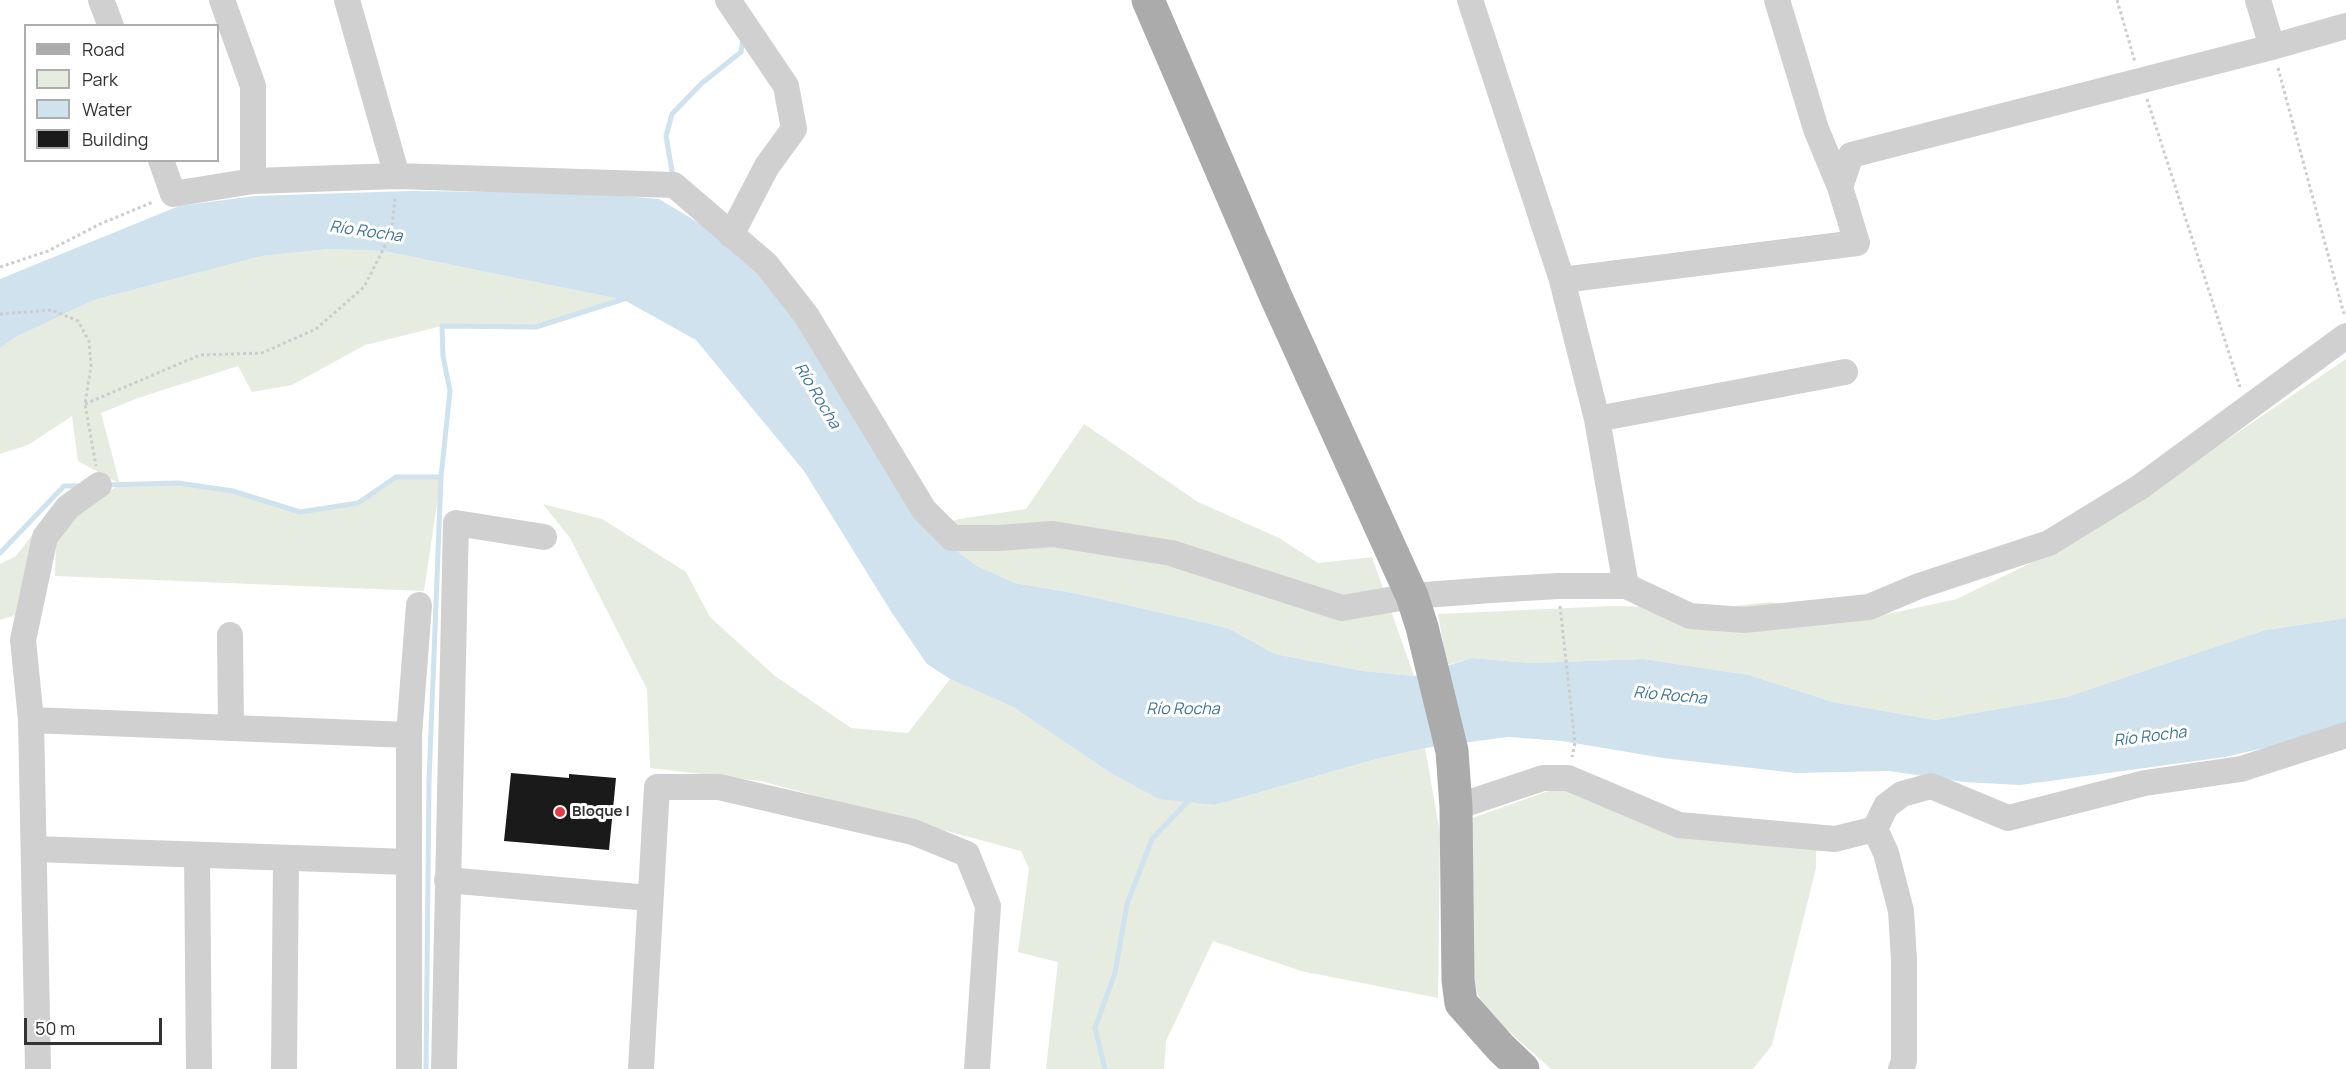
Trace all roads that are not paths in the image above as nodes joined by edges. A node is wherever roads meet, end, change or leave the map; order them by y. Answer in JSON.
{"nodes":[{"id":1,"x":102,"y":0,"type":"edge"},
{"id":2,"x":222,"y":0,"type":"edge"},
{"id":3,"x":347,"y":0,"type":"edge"},
{"id":4,"x":728,"y":0,"type":"edge"},
{"id":5,"x":1148,"y":0,"type":"edge"},
{"id":6,"x":1470,"y":0,"type":"edge"},
{"id":7,"x":1777,"y":0,"type":"edge"},
{"id":8,"x":2258,"y":0,"type":"edge"},
{"id":9,"x":110,"y":24,"type":"edge"},
{"id":10,"x":2346,"y":26,"type":"edge"},
{"id":11,"x":2272,"y":47,"type":"junction"},
{"id":12,"x":162,"y":162,"type":"edge"},
{"id":13,"x":397,"y":176,"type":"junction"},
{"id":14,"x":253,"y":181,"type":"junction"},
{"id":15,"x":1840,"y":187,"type":"junction"},
{"id":16,"x":731,"y":234,"type":"junction"},
{"id":17,"x":1562,"y":280,"type":"junction"},
{"id":18,"x":2346,"y":336,"type":"edge"},
{"id":19,"x":1845,"y":372,"type":"dead end"},
{"id":20,"x":1597,"y":419,"type":"junction"},
{"id":21,"x":99,"y":485,"type":"road end"},
{"id":22,"x":544,"y":537,"type":"dead end"},
{"id":23,"x":1626,"y":586,"type":"junction"},
{"id":24,"x":1412,"y":596,"type":"junction"},
{"id":25,"x":419,"y":605,"type":"dead end"},
{"id":26,"x":230,"y":635,"type":"dead end"},
{"id":27,"x":31,"y":720,"type":"junction"},
{"id":28,"x":231,"y":728,"type":"junction"},
{"id":29,"x":410,"y":735,"type":"junction"},
{"id":30,"x":2346,"y":735,"type":"edge"},
{"id":31,"x":1456,"y":807,"type":"junction"},
{"id":32,"x":1875,"y":829,"type":"junction"},
{"id":33,"x":34,"y":849,"type":"junction"},
{"id":34,"x":197,"y":855,"type":"junction"},
{"id":35,"x":286,"y":858,"type":"junction"},
{"id":36,"x":410,"y":862,"type":"junction"},
{"id":37,"x":447,"y":880,"type":"junction"},
{"id":38,"x":650,"y":898,"type":"junction"},
{"id":39,"x":38,"y":1069,"type":"edge"},
{"id":40,"x":199,"y":1069,"type":"edge"},
{"id":41,"x":284,"y":1069,"type":"edge"},
{"id":42,"x":409,"y":1069,"type":"edge"},
{"id":43,"x":444,"y":1069,"type":"edge"},
{"id":44,"x":641,"y":1069,"type":"edge"},
{"id":45,"x":977,"y":1069,"type":"edge"},
{"id":46,"x":1523,"y":1069,"type":"edge"},
{"id":47,"x":1901,"y":1069,"type":"edge"}],
"edges":[{"from":1,"to":9,"type":"street"},
{"from":2,"to":14,"type":"street"},
{"from":3,"to":13,"type":"street"},
{"from":4,"to":16,"type":"street"},
{"from":5,"to":24,"type":"main road"},
{"from":6,"to":17,"type":"street"},
{"from":7,"to":15,"type":"street"},
{"from":8,"to":11,"type":"street"},
{"from":10,"to":11,"type":"street"},
{"from":11,"to":15,"type":"street"},
{"from":12,"to":14,"type":"street"},
{"from":13,"to":14,"type":"street"},
{"from":13,"to":16,"type":"street"},
{"from":15,"to":17,"type":"street"},
{"from":16,"to":24,"type":"street"},
{"from":17,"to":20,"type":"street"},
{"from":18,"to":23,"type":"street"},
{"from":19,"to":20,"type":"street"},
{"from":20,"to":23,"type":"street"},
{"from":21,"to":27,"type":"street"},
{"from":22,"to":37,"type":"street"},
{"from":23,"to":24,"type":"street"},
{"from":24,"to":31,"type":"main road"},
{"from":25,"to":29,"type":"street"},
{"from":26,"to":28,"type":"street"},
{"from":27,"to":28,"type":"street"},
{"from":27,"to":33,"type":"street"},
{"from":28,"to":29,"type":"street"},
{"from":29,"to":36,"type":"street"},
{"from":30,"to":32,"type":"street"},
{"from":31,"to":32,"type":"street"},
{"from":31,"to":46,"type":"main road"},
{"from":32,"to":47,"type":"street"},
{"from":33,"to":34,"type":"street"},
{"from":33,"to":39,"type":"street"},
{"from":34,"to":35,"type":"street"},
{"from":34,"to":40,"type":"street"},
{"from":35,"to":36,"type":"street"},
{"from":35,"to":41,"type":"street"},
{"from":36,"to":42,"type":"street"},
{"from":37,"to":38,"type":"street"},
{"from":37,"to":43,"type":"street"},
{"from":38,"to":44,"type":"street"},
{"from":38,"to":45,"type":"street"}]}
